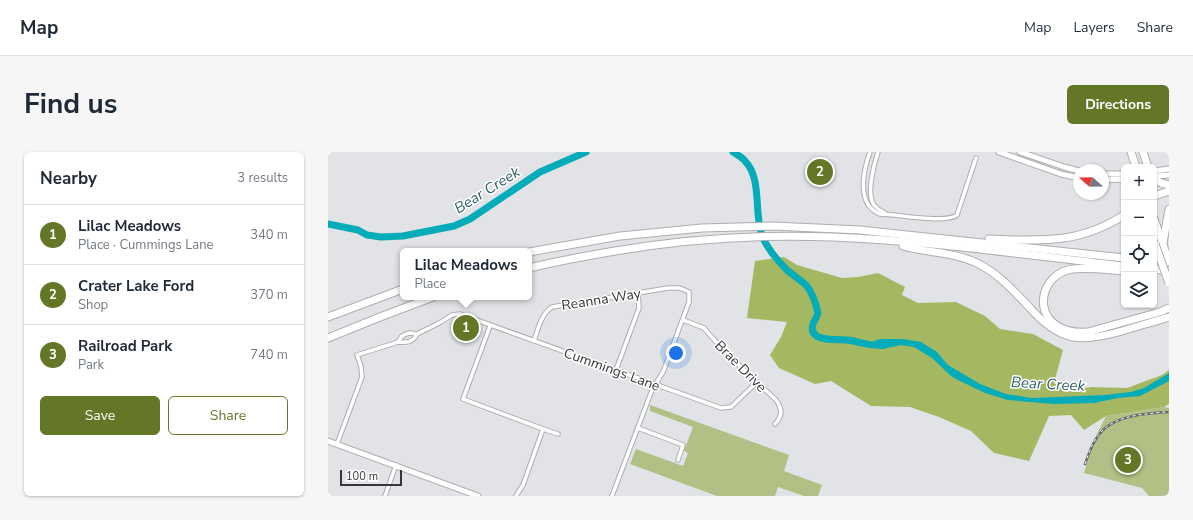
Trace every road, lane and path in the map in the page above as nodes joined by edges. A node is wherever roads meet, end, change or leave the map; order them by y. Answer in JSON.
{"nodes":[{"id":1,"x":870,"y":152,"type":"edge"},
{"id":2,"x":878,"y":152,"type":"edge"},
{"id":3,"x":999,"y":152,"type":"edge"},
{"id":4,"x":1020,"y":152,"type":"edge"},
{"id":5,"x":1131,"y":152,"type":"edge"},
{"id":6,"x":976,"y":158,"type":"dead end"},
{"id":7,"x":1135,"y":164,"type":"edge"},
{"id":8,"x":1073,"y":169,"type":"edge"},
{"id":9,"x":1169,"y":169,"type":"edge"},
{"id":10,"x":1157,"y":171,"type":"edge"},
{"id":11,"x":1109,"y":174,"type":"edge"},
{"id":12,"x":1121,"y":174,"type":"edge"},
{"id":13,"x":1169,"y":174,"type":"edge"},
{"id":14,"x":1157,"y":176,"type":"edge"},
{"id":15,"x":1073,"y":177,"type":"edge"},
{"id":16,"x":1121,"y":179,"type":"edge"},
{"id":17,"x":1109,"y":180,"type":"edge"},
{"id":18,"x":1157,"y":180,"type":"edge"},
{"id":19,"x":1169,"y":184,"type":"edge"},
{"id":20,"x":1169,"y":191,"type":"edge"},
{"id":21,"x":1157,"y":195,"type":"edge"},
{"id":22,"x":1169,"y":209,"type":"edge"},
{"id":23,"x":886,"y":214,"type":"junction"},
{"id":24,"x":1121,"y":217,"type":"edge"},
{"id":25,"x":1157,"y":233,"type":"edge"},
{"id":26,"x":890,"y":241,"type":"junction"},
{"id":27,"x":976,"y":242,"type":"junction"},
{"id":28,"x":1159,"y":245,"type":"junction"},
{"id":29,"x":532,"y":251,"type":"edge"},
{"id":30,"x":1121,"y":258,"type":"edge"},
{"id":31,"x":1157,"y":261,"type":"edge"},
{"id":32,"x":1169,"y":262,"type":"edge"},
{"id":33,"x":1121,"y":266,"type":"edge"},
{"id":34,"x":532,"y":267,"type":"edge"},
{"id":35,"x":1157,"y":269,"type":"edge"},
{"id":36,"x":1121,"y":271,"type":"edge"},
{"id":37,"x":1169,"y":271,"type":"edge"},
{"id":38,"x":1169,"y":283,"type":"edge"},
{"id":39,"x":400,"y":290,"type":"edge"},
{"id":40,"x":638,"y":293,"type":"junction"},
{"id":41,"x":425,"y":300,"type":"edge"},
{"id":42,"x":1169,"y":308,"type":"edge"},
{"id":43,"x":328,"y":317,"type":"edge"},
{"id":44,"x":1169,"y":317,"type":"edge"},
{"id":45,"x":683,"y":320,"type":"junction"},
{"id":46,"x":490,"y":326,"type":"junction"},
{"id":47,"x":417,"y":334,"type":"junction"},
{"id":48,"x":328,"y":338,"type":"edge"},
{"id":49,"x":534,"y":341,"type":"junction"},
{"id":50,"x":398,"y":342,"type":"junction"},
{"id":51,"x":616,"y":370,"type":"junction"},
{"id":52,"x":757,"y":382,"type":"junction"},
{"id":53,"x":655,"y":385,"type":"junction"},
{"id":54,"x":775,"y":424,"type":"dead end"},
{"id":55,"x":638,"y":428,"type":"junction"},
{"id":56,"x":543,"y":429,"type":"junction"},
{"id":57,"x":558,"y":434,"type":"dead end"},
{"id":58,"x":328,"y":440,"type":"edge"},
{"id":59,"x":337,"y":444,"type":"junction"},
{"id":60,"x":678,"y":460,"type":"dead end"},
{"id":61,"x":396,"y":465,"type":"junction"},
{"id":62,"x":465,"y":494,"type":"edge"},
{"id":63,"x":385,"y":496,"type":"edge"},
{"id":64,"x":478,"y":496,"type":"edge"},
{"id":65,"x":516,"y":496,"type":"edge"},
{"id":66,"x":612,"y":496,"type":"edge"}],
"edges":[{"from":1,"to":23,"type":"street"},
{"from":2,"to":23,"type":"street"},
{"from":3,"to":15,"type":"main road"},
{"from":4,"to":8,"type":"main road"},
{"from":5,"to":7,"type":"highway"},
{"from":6,"to":23,"type":"street"},
{"from":9,"to":10,"type":"main road"},
{"from":11,"to":12,"type":"main road"},
{"from":13,"to":14,"type":"main road"},
{"from":16,"to":17,"type":"main road"},
{"from":18,"to":19,"type":"highway"},
{"from":20,"to":21,"type":"highway"},
{"from":22,"to":28,"type":"highway"},
{"from":24,"to":27,"type":"highway"},
{"from":25,"to":28,"type":"highway"},
{"from":26,"to":33,"type":"highway"},
{"from":26,"to":34,"type":"highway"},
{"from":26,"to":44,"type":"highway"},
{"from":27,"to":29,"type":"highway"},
{"from":27,"to":30,"type":"highway"},
{"from":28,"to":32,"type":"highway"},
{"from":28,"to":38,"type":"highway","bridge":true},
{"from":31,"to":32,"type":"highway"},
{"from":35,"to":37,"type":"highway"},
{"from":36,"to":42,"type":"highway"},
{"from":39,"to":43,"type":"highway"},
{"from":40,"to":45,"type":"street","name":"Reanna Way"},
{"from":40,"to":49,"type":"street","name":"Reanna Way"},
{"from":40,"to":51,"type":"street"},
{"from":41,"to":48,"type":"highway"},
{"from":45,"to":52,"type":"street","name":"Brae Drive"},
{"from":45,"to":53,"type":"street"},
{"from":46,"to":47,"type":"street","name":"Cummings Lane"},
{"from":46,"to":49,"type":"street","name":"Cummings Lane"},
{"from":46,"to":56,"type":"street"},
{"from":47,"to":50,"type":"street"},
{"from":47,"to":50,"type":"street"},
{"from":49,"to":51,"type":"street","name":"Cummings Lane"},
{"from":50,"to":59,"type":"street"},
{"from":51,"to":53,"type":"street","name":"Cummings Lane"},
{"from":52,"to":53,"type":"street","name":"Cummings Lane"},
{"from":52,"to":54,"type":"street","name":"Brae Drive"},
{"from":53,"to":55,"type":"street"},
{"from":55,"to":60,"type":"street"},
{"from":55,"to":66,"type":"street"},
{"from":56,"to":57,"type":"street"},
{"from":56,"to":65,"type":"street"},
{"from":58,"to":59,"type":"main road"},
{"from":59,"to":61,"type":"main road"},
{"from":61,"to":62,"type":"main road"},
{"from":61,"to":63,"type":"street"},
{"from":62,"to":64,"type":"main road"}]}
